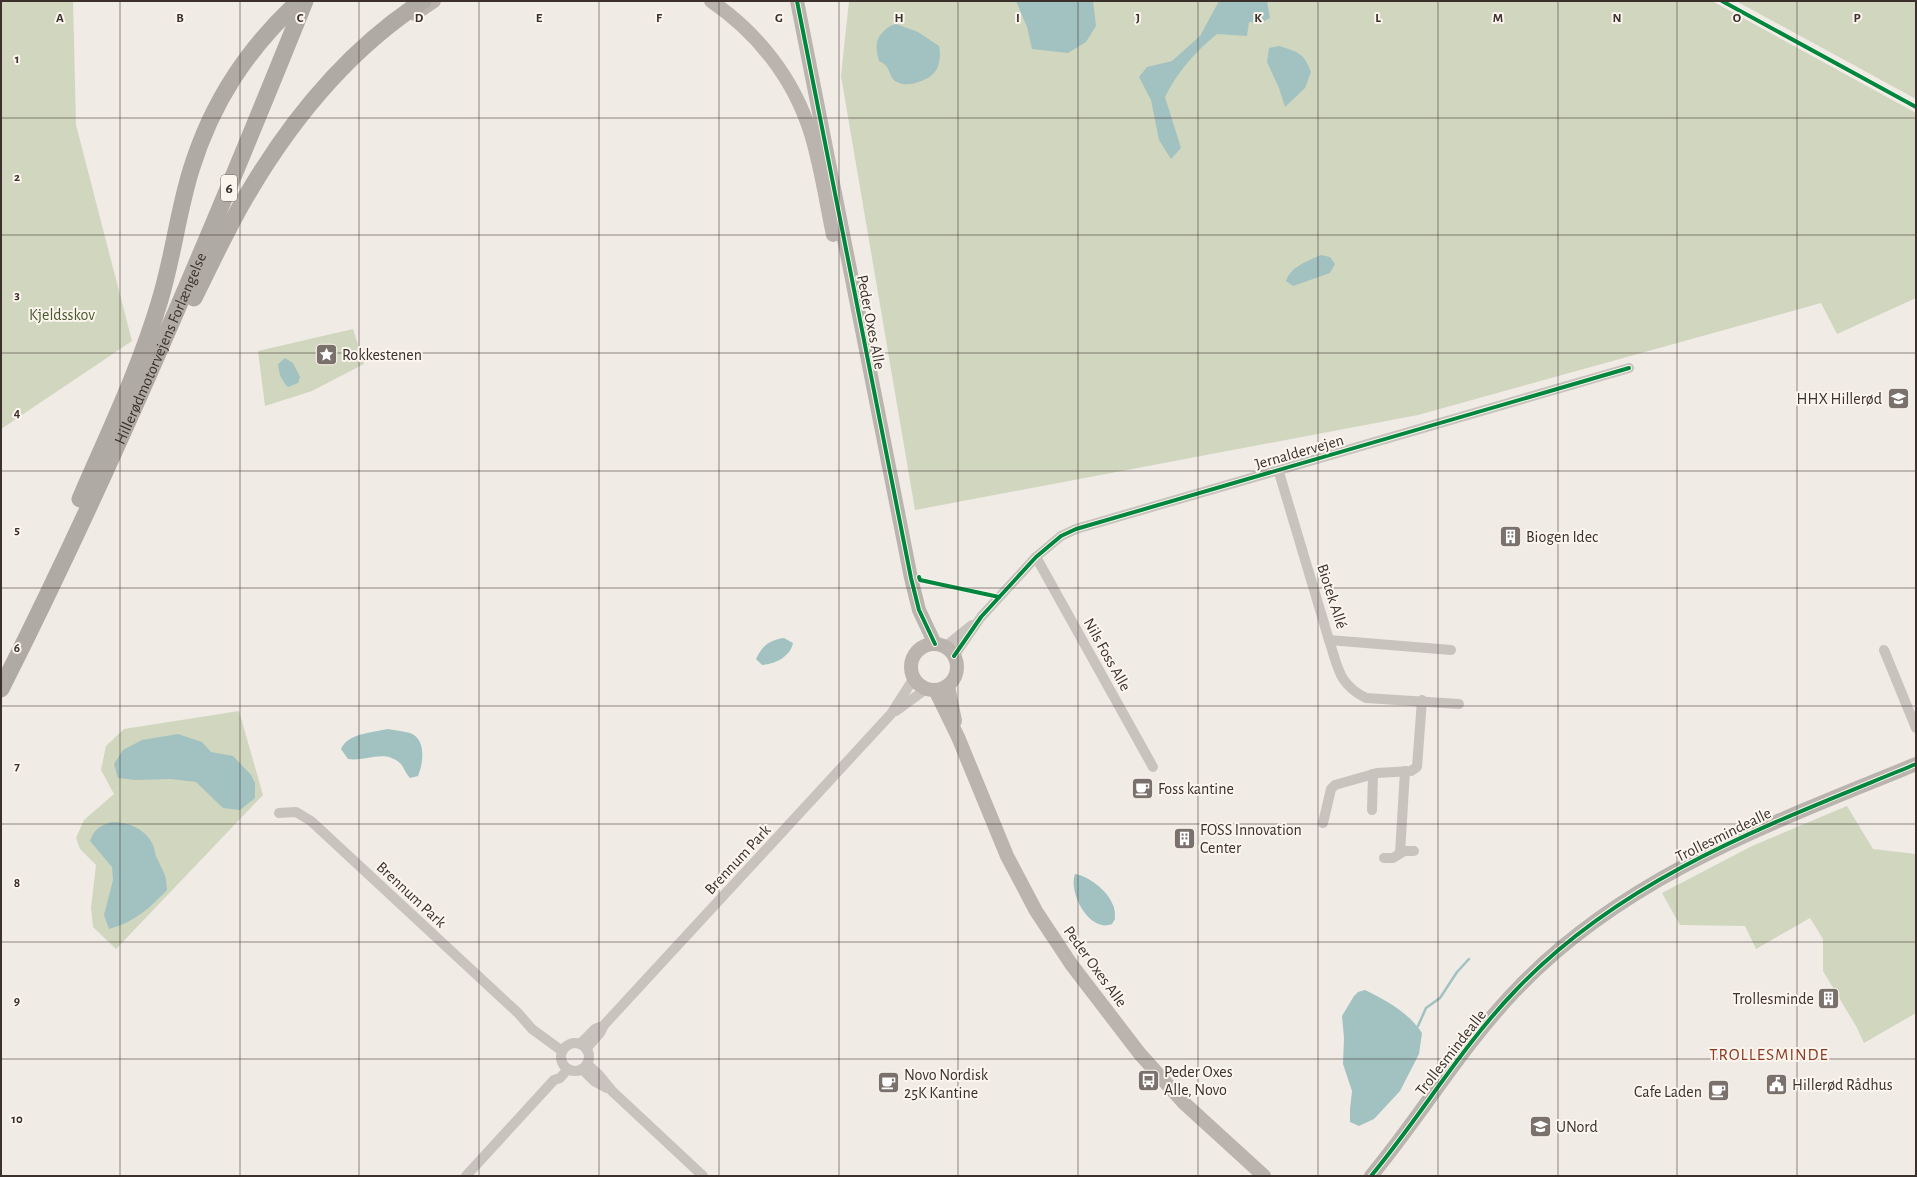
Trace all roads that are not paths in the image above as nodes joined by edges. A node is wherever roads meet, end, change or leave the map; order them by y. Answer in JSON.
{"nodes":[{"id":1,"x":299,"y":1,"type":"edge"},
{"id":2,"x":305,"y":1,"type":"edge"},
{"id":3,"x":423,"y":1,"type":"edge"},
{"id":4,"x":434,"y":1,"type":"edge"},
{"id":5,"x":711,"y":1,"type":"edge"},
{"id":6,"x":797,"y":1,"type":"edge"},
{"id":7,"x":300,"y":116,"type":"junction"},
{"id":8,"x":158,"y":353,"type":"junction"},
{"id":9,"x":1629,"y":368,"type":"dead end"},
{"id":10,"x":870,"y":375,"type":"junction"},
{"id":11,"x":1278,"y":470,"type":"junction"},
{"id":12,"x":1036,"y":557,"type":"junction"},
{"id":13,"x":48,"y":592,"type":"junction"},
{"id":14,"x":1329,"y":640,"type":"junction"},
{"id":15,"x":939,"y":649,"type":"junction"},
{"id":16,"x":1451,"y":650,"type":"dead end"},
{"id":17,"x":1884,"y":650,"type":"dead end"},
{"id":18,"x":914,"y":678,"type":"junction"},
{"id":19,"x":948,"y":686,"type":"junction"},
{"id":20,"x":1,"y":689,"type":"edge"},
{"id":21,"x":931,"y":690,"type":"junction"},
{"id":22,"x":1422,"y":700,"type":"junction"},
{"id":23,"x":1460,"y":704,"type":"dead end"},
{"id":24,"x":891,"y":714,"type":"junction"},
{"id":25,"x":1916,"y":728,"type":"edge"},
{"id":26,"x":958,"y":737,"type":"junction"},
{"id":27,"x":1916,"y":764,"type":"edge"},
{"id":28,"x":1153,"y":767,"type":"dead end"},
{"id":29,"x":1406,"y":771,"type":"junction"},
{"id":30,"x":1373,"y":774,"type":"junction"},
{"id":31,"x":1372,"y":810,"type":"dead end"},
{"id":32,"x":279,"y":813,"type":"dead end"},
{"id":33,"x":1323,"y":823,"type":"dead end"},
{"id":34,"x":1414,"y":852,"type":"dead end"},
{"id":35,"x":1400,"y":853,"type":"junction"},
{"id":36,"x":1384,"y":858,"type":"dead end"},
{"id":37,"x":583,"y":1047,"type":"junction"},
{"id":38,"x":564,"y":1048,"type":"junction"},
{"id":39,"x":565,"y":1066,"type":"junction"},
{"id":40,"x":584,"y":1066,"type":"junction"},
{"id":41,"x":466,"y":1176,"type":"edge"},
{"id":42,"x":703,"y":1176,"type":"edge"},
{"id":43,"x":1264,"y":1176,"type":"edge"},
{"id":44,"x":1371,"y":1176,"type":"edge"}],
"edges":[{"from":1,"to":13,"type":"highway"},
{"from":2,"to":8,"type":"highway","name":"Hillerødmotorvejens Forlængelse","number":"6"},
{"from":3,"to":7,"type":"highway"},
{"from":4,"to":7,"type":"street"},
{"from":5,"to":10,"type":"street"},
{"from":6,"to":10,"type":"street","name":"Peder Oxes Alle"},
{"from":7,"to":8,"type":"highway"},
{"from":8,"to":13,"type":"highway","name":"Hillerødmotorvejens Forlængelse","number":"6"},
{"from":9,"to":11,"type":"street","name":"Jernaldervejen"},
{"from":10,"to":15,"type":"street","name":"Peder Oxes Alle"},
{"from":11,"to":12,"type":"street","name":"Jernaldervejen"},
{"from":11,"to":14,"type":"street","name":"Biotek Allé"},
{"from":12,"to":15,"type":"street","name":"Jernaldervejen"},
{"from":12,"to":28,"type":"street","name":"Nils Foss Alle"},
{"from":13,"to":20,"type":"highway","name":"Hillerødmotorvejens Forlængelse","number":"6"},
{"from":14,"to":16,"type":"street","name":"Biotek Allé"},
{"from":14,"to":22,"type":"street"},
{"from":15,"to":18,"type":"street"},
{"from":15,"to":19,"type":"street"},
{"from":17,"to":25,"type":"street"},
{"from":18,"to":21,"type":"street"},
{"from":18,"to":24,"type":"street","name":"Brennum Park"},
{"from":19,"to":21,"type":"street"},
{"from":19,"to":26,"type":"street","name":"Peder Oxes Alle"},
{"from":21,"to":24,"type":"street","name":"Brennum Park"},
{"from":21,"to":26,"type":"street","name":"Peder Oxes Alle"},
{"from":22,"to":23,"type":"street"},
{"from":22,"to":29,"type":"street"},
{"from":24,"to":37,"type":"street","name":"Brennum Park"},
{"from":26,"to":43,"type":"street","name":"Peder Oxes Alle"},
{"from":27,"to":44,"type":"street","name":"Trollesmindealle"},
{"from":29,"to":30,"type":"street"},
{"from":29,"to":35,"type":"street"},
{"from":30,"to":31,"type":"street"},
{"from":30,"to":33,"type":"street"},
{"from":32,"to":38,"type":"street","name":"Brennum Park"},
{"from":34,"to":35,"type":"street"},
{"from":35,"to":36,"type":"street"},
{"from":37,"to":38,"type":"street"},
{"from":37,"to":40,"type":"street"},
{"from":38,"to":39,"type":"street"},
{"from":39,"to":40,"type":"street"},
{"from":39,"to":41,"type":"street"},
{"from":40,"to":42,"type":"street"}]}
